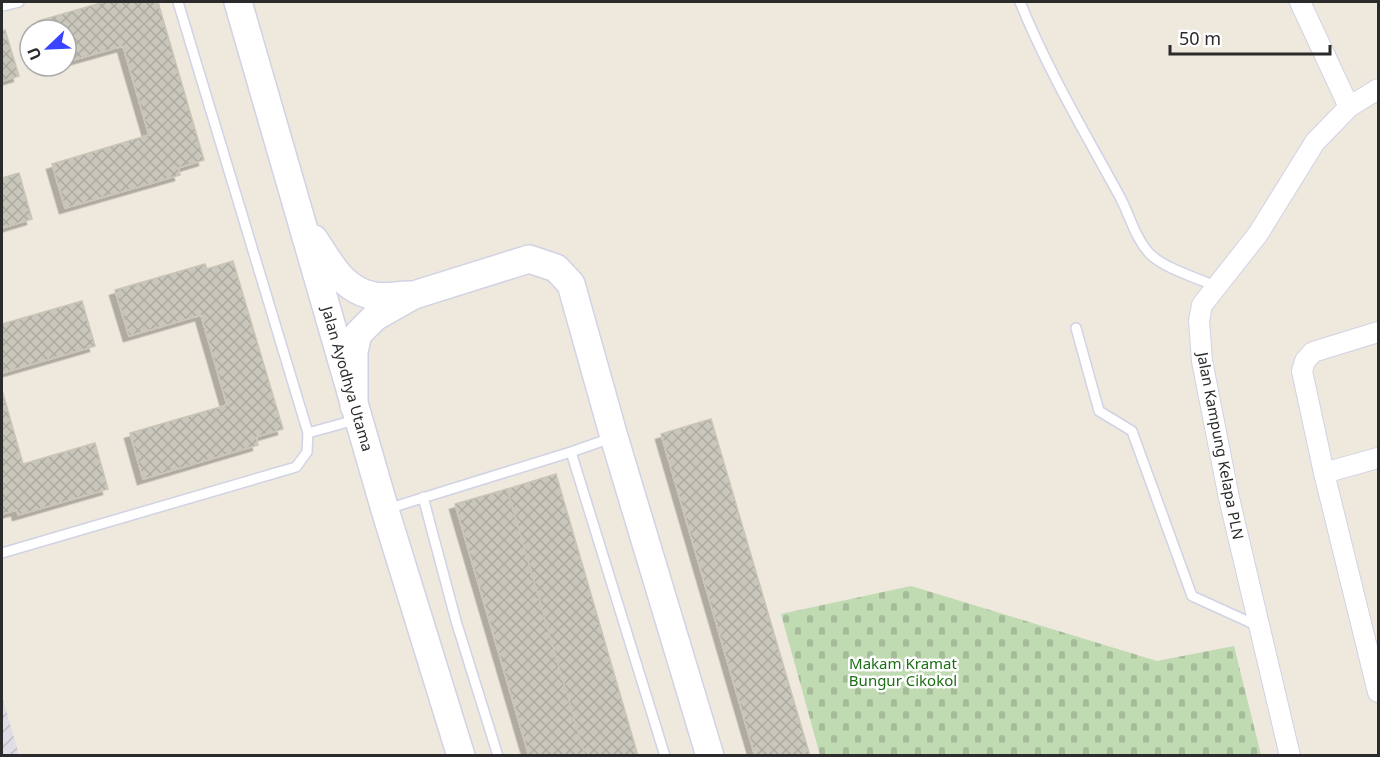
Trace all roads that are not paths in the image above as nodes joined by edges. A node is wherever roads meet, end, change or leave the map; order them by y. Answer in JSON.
{"nodes":[{"id":1,"x":19,"y":2,"type":"edge"},
{"id":2,"x":178,"y":2,"type":"edge"},
{"id":3,"x":238,"y":2,"type":"edge"},
{"id":4,"x":1020,"y":2,"type":"edge"},
{"id":5,"x":1300,"y":2,"type":"edge"},
{"id":6,"x":2,"y":6,"type":"edge"},
{"id":7,"x":1378,"y":89,"type":"edge"},
{"id":8,"x":1349,"y":107,"type":"junction"},
{"id":9,"x":302,"y":228,"type":"junction"},
{"id":10,"x":1215,"y":286,"type":"junction"},
{"id":11,"x":414,"y":295,"type":"junction"},
{"id":12,"x":1076,"y":328,"type":"dead end"},
{"id":13,"x":1378,"y":332,"type":"edge"},
{"id":14,"x":356,"y":413,"type":"junction"},
{"id":15,"x":308,"y":433,"type":"junction"},
{"id":16,"x":614,"y":437,"type":"junction"},
{"id":17,"x":571,"y":452,"type":"junction"},
{"id":18,"x":1378,"y":458,"type":"edge"},
{"id":19,"x":1324,"y":473,"type":"junction"},
{"id":20,"x":423,"y":497,"type":"junction"},
{"id":21,"x":385,"y":510,"type":"junction"},
{"id":22,"x":2,"y":553,"type":"edge"},
{"id":23,"x":1260,"y":627,"type":"junction"},
{"id":24,"x":1378,"y":692,"type":"edge"},
{"id":25,"x":461,"y":756,"type":"edge"},
{"id":26,"x":498,"y":756,"type":"edge"},
{"id":27,"x":664,"y":756,"type":"edge"},
{"id":28,"x":710,"y":756,"type":"edge"},
{"id":29,"x":1290,"y":756,"type":"edge"}],
"edges":[{"from":1,"to":6,"type":"lane"},
{"from":2,"to":15,"type":"lane"},
{"from":3,"to":9,"type":"street","name":"Jalan Ayodhya Utama"},
{"from":4,"to":10,"type":"lane"},
{"from":5,"to":8,"type":"street"},
{"from":7,"to":8,"type":"street","name":"Jalan Kampung Kelapa PLN"},
{"from":8,"to":10,"type":"street","name":"Jalan Kampung Kelapa PLN"},
{"from":9,"to":11,"type":"street"},
{"from":9,"to":14,"type":"street","name":"Jalan Ayodhya Utama"},
{"from":10,"to":23,"type":"street","name":"Jalan Kampung Kelapa PLN"},
{"from":11,"to":14,"type":"street"},
{"from":11,"to":16,"type":"street"},
{"from":12,"to":23,"type":"lane"},
{"from":13,"to":19,"type":"street"},
{"from":14,"to":15,"type":"lane"},
{"from":14,"to":21,"type":"street","name":"Jalan Ayodhya Utama"},
{"from":15,"to":22,"type":"lane"},
{"from":16,"to":17,"type":"lane"},
{"from":16,"to":28,"type":"street"},
{"from":17,"to":20,"type":"lane"},
{"from":17,"to":27,"type":"lane"},
{"from":18,"to":19,"type":"street"},
{"from":19,"to":24,"type":"street"},
{"from":20,"to":21,"type":"lane"},
{"from":20,"to":26,"type":"lane"},
{"from":21,"to":25,"type":"street","name":"Jalan Ayodhya Utama"},
{"from":23,"to":29,"type":"street","name":"Jalan Kampung Kelapa PLN"}]}
